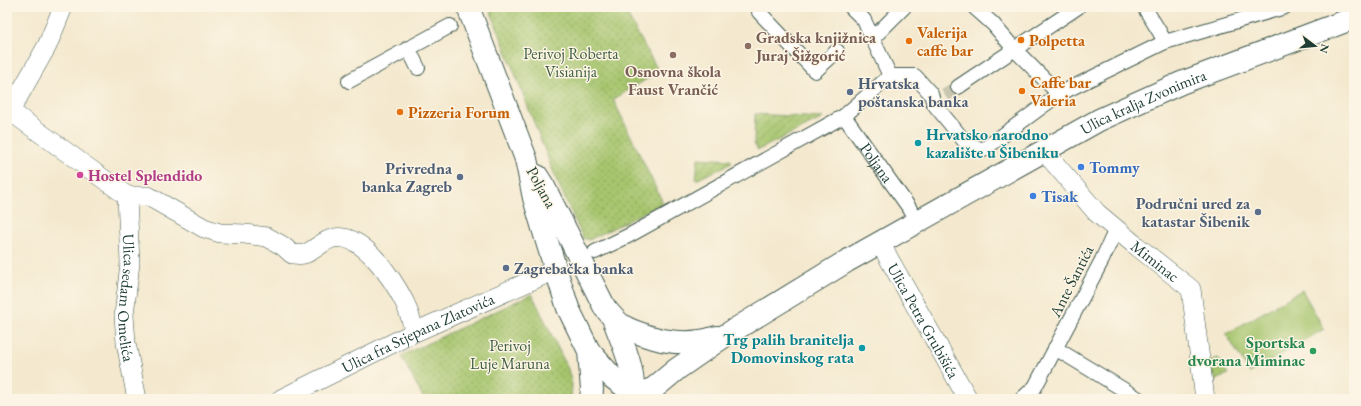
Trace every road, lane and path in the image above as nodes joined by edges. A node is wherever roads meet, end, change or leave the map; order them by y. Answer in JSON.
{"nodes":[{"id":1,"x":63,"y":7,"type":"edge"},
{"id":2,"x":468,"y":7,"type":"edge"},
{"id":3,"x":759,"y":7,"type":"edge"},
{"id":4,"x":851,"y":7,"type":"edge"},
{"id":5,"x":904,"y":7,"type":"edge"},
{"id":6,"x":974,"y":7,"type":"edge"},
{"id":7,"x":1078,"y":7,"type":"edge"},
{"id":8,"x":1144,"y":7,"type":"edge"},
{"id":9,"x":1285,"y":7,"type":"edge"},
{"id":10,"x":1354,"y":18,"type":"edge"},
{"id":11,"x":450,"y":26,"type":"dead end"},
{"id":12,"x":872,"y":39,"type":"junction"},
{"id":13,"x":1165,"y":42,"type":"junction"},
{"id":14,"x":408,"y":48,"type":"junction"},
{"id":15,"x":837,"y":50,"type":"dead end"},
{"id":16,"x":1015,"y":50,"type":"junction"},
{"id":17,"x":418,"y":68,"type":"dead end"},
{"id":18,"x":890,"y":76,"type":"junction"},
{"id":19,"x":349,"y":80,"type":"dead end"},
{"id":20,"x":958,"y":87,"type":"tunnel mouth"},
{"id":21,"x":1059,"y":94,"type":"junction"},
{"id":22,"x":848,"y":113,"type":"junction"},
{"id":23,"x":1044,"y":151,"type":"junction"},
{"id":24,"x":526,"y":158,"type":"junction"},
{"id":25,"x":127,"y":196,"type":"junction"},
{"id":26,"x":910,"y":209,"type":"dead end"},
{"id":27,"x":1116,"y":229,"type":"junction"},
{"id":28,"x":880,"y":243,"type":"junction"},
{"id":29,"x":595,"y":252,"type":"dead end"},
{"id":30,"x":555,"y":270,"type":"junction"},
{"id":31,"x":613,"y":318,"type":"junction"},
{"id":32,"x":415,"y":332,"type":"junction"},
{"id":33,"x":726,"y":335,"type":"junction"},
{"id":34,"x":1056,"y":348,"type":"junction"},
{"id":35,"x":589,"y":351,"type":"junction"},
{"id":36,"x":640,"y":394,"type":"edge"},
{"id":37,"x":137,"y":399,"type":"edge"},
{"id":38,"x":281,"y":399,"type":"edge"},
{"id":39,"x":591,"y":399,"type":"edge"},
{"id":40,"x":968,"y":399,"type":"edge"},
{"id":41,"x":1022,"y":399,"type":"edge"},
{"id":42,"x":1139,"y":399,"type":"edge"},
{"id":43,"x":1205,"y":399,"type":"edge"}],
"edges":[{"from":1,"to":25,"type":"street"},
{"from":2,"to":24,"type":"main road"},
{"from":3,"to":15,"type":"street"},
{"from":4,"to":12,"type":"street"},
{"from":5,"to":12,"type":"street"},
{"from":6,"to":16,"type":"street"},
{"from":7,"to":16,"type":"street"},
{"from":8,"to":13,"type":"street"},
{"from":9,"to":13,"type":"street"},
{"from":10,"to":23,"type":"main road","name":"Ulica kralja Zvonimira"},
{"from":11,"to":14,"type":"street"},
{"from":12,"to":18,"type":"street"},
{"from":13,"to":21,"type":"street"},
{"from":14,"to":17,"type":"street"},
{"from":14,"to":19,"type":"street"},
{"from":16,"to":20,"type":"street"},
{"from":16,"to":21,"type":"street"},
{"from":18,"to":21,"type":"street"},
{"from":18,"to":22,"type":"street"},
{"from":22,"to":26,"type":"street","name":"Poljana"},
{"from":22,"to":29,"type":"street"},
{"from":23,"to":27,"type":"street","name":"Miminac"},
{"from":23,"to":28,"type":"main road","name":"Ulica kralja Zvonimira"},
{"from":24,"to":30,"type":"main road","name":"Poljana"},
{"from":24,"to":31,"type":"main road","name":"Poljana"},
{"from":25,"to":32,"type":"street"},
{"from":25,"to":37,"type":"street","name":"Ulica sedam Omelića"},
{"from":27,"to":34,"type":"street","name":"Ante Šantića"},
{"from":27,"to":43,"type":"street","name":"Miminac"},
{"from":28,"to":33,"type":"main road","name":"Poljana"},
{"from":28,"to":40,"type":"street","name":"Ulica Petra Grubišića"},
{"from":30,"to":32,"type":"street","name":"Ulica fra Stjepana Zlatovića"},
{"from":30,"to":35,"type":"main road","name":"Poljana"},
{"from":31,"to":33,"type":"main road","name":"Poljana"},
{"from":31,"to":36,"type":"main road"},
{"from":32,"to":38,"type":"street","name":"Ulica fra Stjepana Zlatovića"},
{"from":33,"to":36,"type":"main road","name":"Poljana"},
{"from":34,"to":41,"type":"street","name":"Ante Šantića"},
{"from":34,"to":42,"type":"street"},
{"from":35,"to":36,"type":"main road","name":"Poljana"},
{"from":35,"to":39,"type":"main road"}]}
